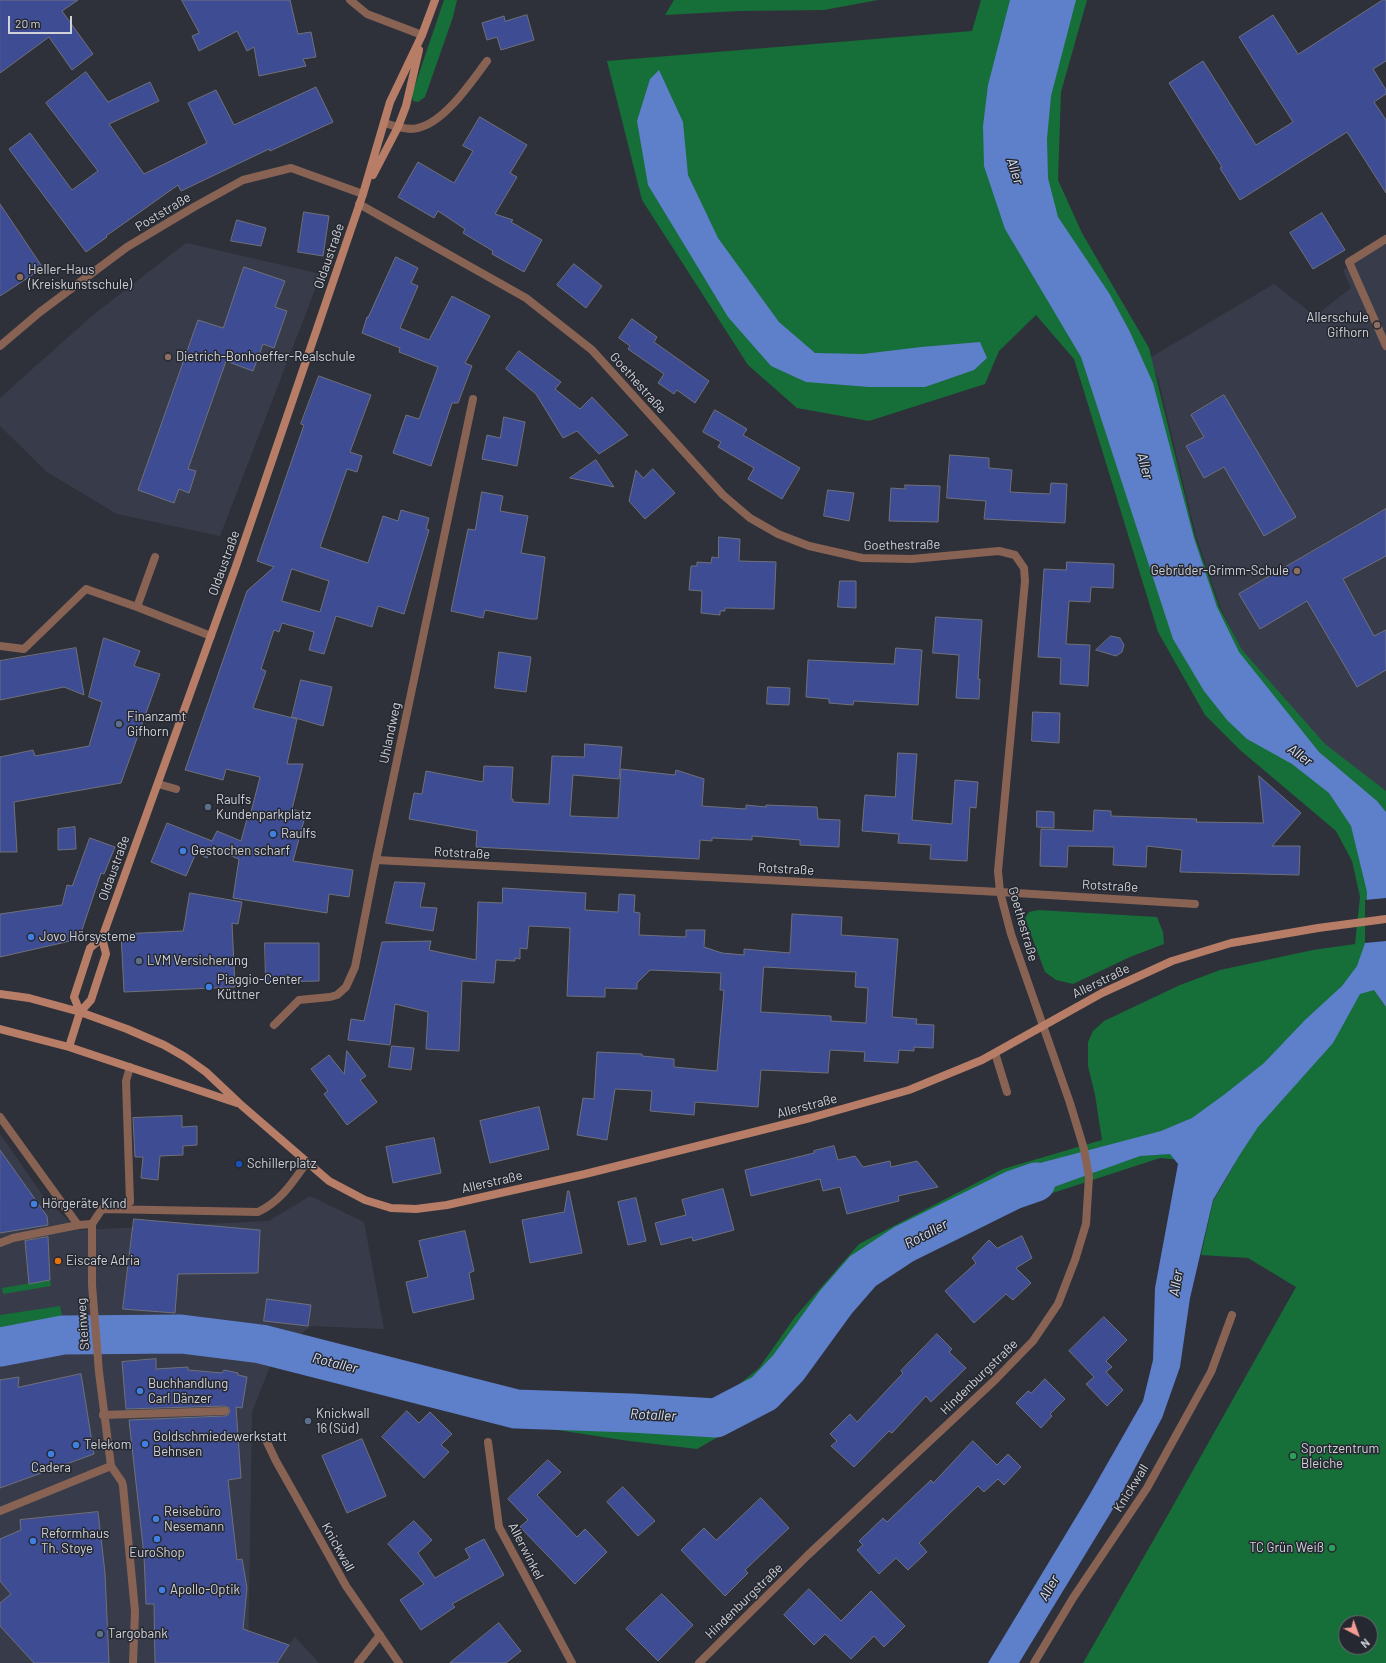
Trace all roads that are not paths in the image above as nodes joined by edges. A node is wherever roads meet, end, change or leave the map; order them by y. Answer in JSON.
{"nodes":[{"id":1,"x":350,"y":0,"type":"edge"},
{"id":2,"x":435,"y":0,"type":"edge"},
{"id":3,"x":422,"y":35,"type":"junction"},
{"id":4,"x":487,"y":61,"type":"dead end"},
{"id":5,"x":385,"y":123,"type":"junction"},
{"id":6,"x":398,"y":127,"type":"junction"},
{"id":7,"x":363,"y":194,"type":"junction"},
{"id":8,"x":359,"y":204,"type":"junction"},
{"id":9,"x":1386,"y":239,"type":"edge"},
{"id":10,"x":0,"y":346,"type":"edge"},
{"id":11,"x":1386,"y":346,"type":"edge"},
{"id":12,"x":473,"y":399,"type":"dead end"},
{"id":13,"x":155,"y":557,"type":"dead end"},
{"id":14,"x":137,"y":607,"type":"junction"},
{"id":15,"x":210,"y":636,"type":"junction"},
{"id":16,"x":0,"y":646,"type":"edge"},
{"id":17,"x":158,"y":784,"type":"junction"},
{"id":18,"x":176,"y":789,"type":"dead end"},
{"id":19,"x":376,"y":860,"type":"junction"},
{"id":20,"x":1000,"y":892,"type":"junction"},
{"id":21,"x":1195,"y":904,"type":"dead end"},
{"id":22,"x":1386,"y":920,"type":"edge"},
{"id":23,"x":102,"y":938,"type":"junction"},
{"id":24,"x":0,"y":994,"type":"edge"},
{"id":25,"x":80,"y":1012,"type":"junction"},
{"id":26,"x":274,"y":1025,"type":"dead end"},
{"id":27,"x":1042,"y":1025,"type":"junction"},
{"id":28,"x":0,"y":1029,"type":"edge"},
{"id":29,"x":69,"y":1047,"type":"junction"},
{"id":30,"x":995,"y":1053,"type":"junction"},
{"id":31,"x":130,"y":1067,"type":"junction"},
{"id":32,"x":1007,"y":1092,"type":"dead end"},
{"id":33,"x":240,"y":1104,"type":"junction"},
{"id":34,"x":0,"y":1117,"type":"edge"},
{"id":35,"x":306,"y":1162,"type":"junction"},
{"id":36,"x":130,"y":1202,"type":"dead end"},
{"id":37,"x":92,"y":1224,"type":"junction"},
{"id":38,"x":78,"y":1225,"type":"junction"},
{"id":39,"x":0,"y":1243,"type":"edge"},
{"id":40,"x":1232,"y":1316,"type":"dead end"},
{"id":41,"x":225,"y":1412,"type":"dead end"},
{"id":42,"x":104,"y":1415,"type":"junction"},
{"id":43,"x":265,"y":1438,"type":"dead end"},
{"id":44,"x":488,"y":1442,"type":"dead end"},
{"id":45,"x":111,"y":1466,"type":"junction"},
{"id":46,"x":0,"y":1511,"type":"edge"},
{"id":47,"x":380,"y":1635,"type":"junction"},
{"id":48,"x":133,"y":1663,"type":"edge"},
{"id":49,"x":358,"y":1663,"type":"edge"},
{"id":50,"x":399,"y":1663,"type":"edge"},
{"id":51,"x":572,"y":1663,"type":"edge"},
{"id":52,"x":699,"y":1663,"type":"edge"},
{"id":53,"x":1034,"y":1663,"type":"edge"}],
"edges":[{"from":1,"to":3,"type":"street"},
{"from":2,"to":3,"type":"street"},
{"from":3,"to":5,"type":"street","name":"Oldaustraße"},
{"from":3,"to":6,"type":"street","name":"Oldaustraße"},
{"from":4,"to":6,"type":"street"},
{"from":5,"to":6,"type":"street"},
{"from":5,"to":7,"type":"street","name":"Oldaustraße"},
{"from":6,"to":7,"type":"street","name":"Oldaustraße"},
{"from":7,"to":8,"type":"street","name":"Oldaustraße"},
{"from":7,"to":10,"type":"street","name":"Poststraße"},
{"from":8,"to":15,"type":"street","name":"Oldaustraße"},
{"from":8,"to":20,"type":"street","name":"Goethestraße"},
{"from":9,"to":11,"type":"street"},
{"from":12,"to":19,"type":"street","name":"Uhlandweg"},
{"from":13,"to":14,"type":"street"},
{"from":14,"to":15,"type":"street"},
{"from":14,"to":16,"type":"street"},
{"from":15,"to":17,"type":"street","name":"Oldaustraße"},
{"from":17,"to":18,"type":"street"},
{"from":17,"to":23,"type":"street","name":"Oldaustraße"},
{"from":19,"to":20,"type":"street","name":"Rotstraße"},
{"from":19,"to":26,"type":"street","name":"Uhlandweg"},
{"from":20,"to":21,"type":"street","name":"Rotstraße"},
{"from":20,"to":27,"type":"street","name":"Goethestraße"},
{"from":22,"to":27,"type":"street","name":"Allerstraße"},
{"from":23,"to":25,"type":"street","name":"Oldaustraße"},
{"from":23,"to":25,"type":"street","name":"Oldaustraße"},
{"from":24,"to":25,"type":"street"},
{"from":25,"to":29,"type":"street","name":"Oldaustraße"},
{"from":25,"to":33,"type":"street"},
{"from":27,"to":30,"type":"street","name":"Allerstraße"},
{"from":27,"to":52,"type":"street","name":"Hindenburgstraße"},
{"from":28,"to":29,"type":"street"},
{"from":29,"to":31,"type":"street"},
{"from":30,"to":32,"type":"street"},
{"from":30,"to":35,"type":"street","name":"Allerstraße"},
{"from":31,"to":33,"type":"street"},
{"from":31,"to":36,"type":"street"},
{"from":33,"to":35,"type":"street","name":"Allerstraße"},
{"from":34,"to":38,"type":"street"},
{"from":35,"to":37,"type":"street"},
{"from":37,"to":38,"type":"street"},
{"from":37,"to":42,"type":"street","name":"Steinweg"},
{"from":38,"to":39,"type":"street"},
{"from":40,"to":53,"type":"street","name":"Knickwall"},
{"from":41,"to":42,"type":"street"},
{"from":42,"to":45,"type":"street","name":"Steinweg"},
{"from":43,"to":47,"type":"street","name":"Knickwall"},
{"from":44,"to":51,"type":"street","name":"Allerwinkel"},
{"from":45,"to":46,"type":"street"},
{"from":45,"to":48,"type":"street","name":"Steinweg"},
{"from":47,"to":49,"type":"street"},
{"from":47,"to":50,"type":"street","name":"Knickwall"}]}
